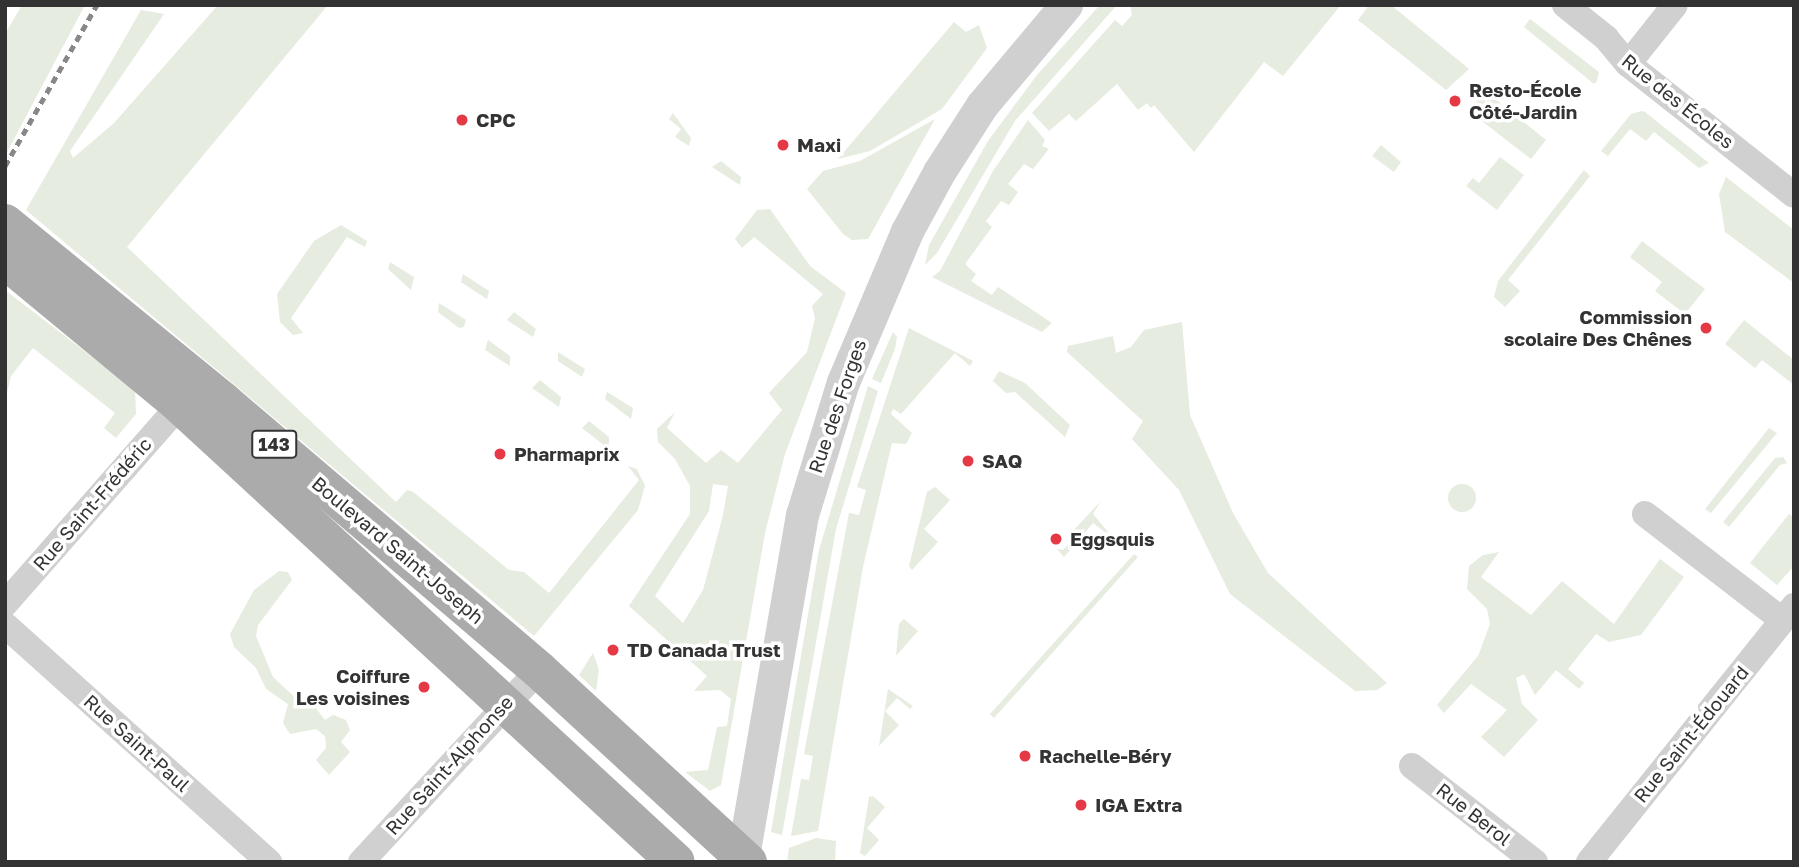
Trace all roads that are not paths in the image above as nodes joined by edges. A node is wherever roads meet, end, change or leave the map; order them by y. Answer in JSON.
{"nodes":[{"id":1,"x":1066,"y":5,"type":"edge"},
{"id":2,"x":1565,"y":5,"type":"edge"},
{"id":3,"x":1675,"y":5,"type":"edge"},
{"id":4,"x":1628,"y":64,"type":"junction"},
{"id":5,"x":1794,"y":195,"type":"edge"},
{"id":6,"x":5,"y":223,"type":"edge"},
{"id":7,"x":5,"y":260,"type":"edge"},
{"id":8,"x":180,"y":405,"type":"junction"},
{"id":9,"x":1645,"y":514,"type":"dead end"},
{"id":10,"x":5,"y":604,"type":"edge"},
{"id":11,"x":1788,"y":613,"type":"edge"},
{"id":12,"x":5,"y":625,"type":"edge"},
{"id":13,"x":539,"y":670,"type":"junction"},
{"id":14,"x":505,"y":703,"type":"junction"},
{"id":15,"x":1412,"y":766,"type":"dead end"},
{"id":16,"x":744,"y":860,"type":"edge"},
{"id":17,"x":270,"y":862,"type":"edge"},
{"id":18,"x":362,"y":862,"type":"edge"},
{"id":19,"x":676,"y":862,"type":"edge"},
{"id":20,"x":1535,"y":862,"type":"edge"},
{"id":21,"x":1588,"y":862,"type":"edge"}],
"edges":[{"from":1,"to":16,"type":"street","name":"Rue des Forges"},
{"from":2,"to":4,"type":"street","name":"Rue des Écoles"},
{"from":3,"to":4,"type":"street"},
{"from":4,"to":5,"type":"street","name":"Rue des Écoles"},
{"from":6,"to":13,"type":"main road","name":"Boulevard Saint-Joseph","number":"143"},
{"from":7,"to":8,"type":"main road","name":"Boulevard Saint-Joseph","number":"143"},
{"from":8,"to":10,"type":"street","name":"Rue Saint-Frédéric"},
{"from":8,"to":14,"type":"main road","name":"Boulevard Saint-Joseph","number":"143"},
{"from":9,"to":11,"type":"street"},
{"from":11,"to":21,"type":"street","name":"Rue Saint-Édouard"},
{"from":12,"to":17,"type":"street","name":"Rue Saint-Paul"},
{"from":13,"to":14,"type":"street","name":"Rue Saint-Alphonse"},
{"from":13,"to":16,"type":"main road","name":"Boulevard Saint-Joseph","number":"143"},
{"from":14,"to":18,"type":"street","name":"Rue Saint-Alphonse"},
{"from":14,"to":19,"type":"main road","name":"Boulevard Saint-Joseph","number":"143"},
{"from":15,"to":20,"type":"street","name":"Rue Berol"}]}
